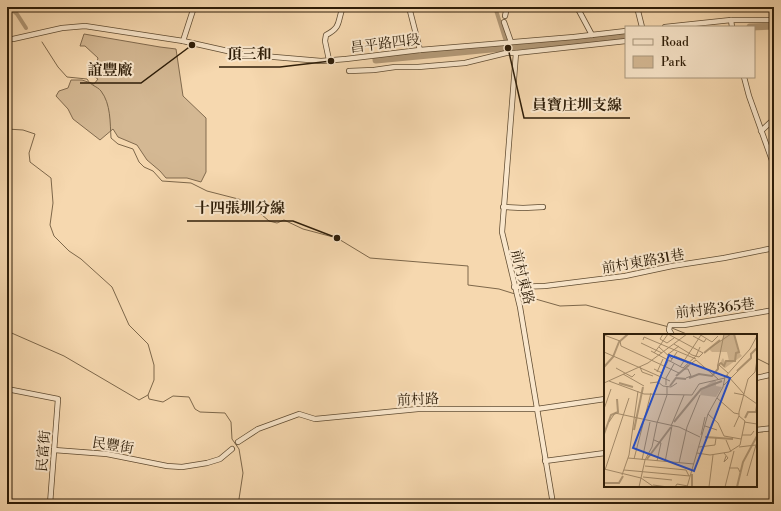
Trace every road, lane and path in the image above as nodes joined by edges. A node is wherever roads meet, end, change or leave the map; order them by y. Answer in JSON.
{"nodes":[{"id":1,"x":194,"y":7,"type":"edge"},
{"id":2,"x":343,"y":7,"type":"edge"},
{"id":3,"x":409,"y":7,"type":"edge"},
{"id":4,"x":507,"y":7,"type":"edge"},
{"id":5,"x":577,"y":7,"type":"edge"},
{"id":6,"x":637,"y":7,"type":"edge"},
{"id":7,"x":731,"y":20,"type":"junction"},
{"id":8,"x":774,"y":20,"type":"edge"},
{"id":9,"x":642,"y":26,"type":"edge"},
{"id":10,"x":674,"y":26,"type":"edge"},
{"id":11,"x":732,"y":26,"type":"edge"},
{"id":12,"x":625,"y":31,"type":"edge"},
{"id":13,"x":592,"y":35,"type":"junction"},
{"id":14,"x":7,"y":39,"type":"edge"},
{"id":15,"x":183,"y":41,"type":"junction"},
{"id":16,"x":625,"y":41,"type":"edge"},
{"id":17,"x":511,"y":42,"type":"junction"},
{"id":18,"x":420,"y":50,"type":"junction"},
{"id":19,"x":516,"y":53,"type":"junction"},
{"id":20,"x":329,"y":60,"type":"junction"},
{"id":21,"x":349,"y":70,"type":"dead end"},
{"id":22,"x":744,"y":78,"type":"edge"},
{"id":23,"x":774,"y":119,"type":"edge"},
{"id":24,"x":761,"y":131,"type":"junction"},
{"id":25,"x":774,"y":166,"type":"edge"},
{"id":26,"x":503,"y":207,"type":"junction"},
{"id":27,"x":542,"y":207,"type":"dead end"},
{"id":28,"x":774,"y":248,"type":"edge"},
{"id":29,"x":514,"y":287,"type":"junction"},
{"id":30,"x":774,"y":310,"type":"edge"},
{"id":31,"x":671,"y":334,"type":"edge"},
{"id":32,"x":774,"y":374,"type":"edge"},
{"id":33,"x":757,"y":378,"type":"edge"},
{"id":34,"x":7,"y":389,"type":"edge"},
{"id":35,"x":604,"y":399,"type":"edge"},
{"id":36,"x":536,"y":409,"type":"junction"},
{"id":37,"x":774,"y":428,"type":"edge"},
{"id":38,"x":757,"y":430,"type":"edge"},
{"id":39,"x":238,"y":442,"type":"dead end"},
{"id":40,"x":232,"y":449,"type":"dead end"},
{"id":41,"x":54,"y":450,"type":"junction"},
{"id":42,"x":604,"y":453,"type":"edge"},
{"id":43,"x":545,"y":461,"type":"junction"},
{"id":44,"x":50,"y":504,"type":"edge"},
{"id":45,"x":553,"y":504,"type":"edge"}],
"edges":[{"from":1,"to":15,"type":"street"},
{"from":2,"to":20,"type":"street"},
{"from":3,"to":18,"type":"street"},
{"from":4,"to":17,"type":"street"},
{"from":5,"to":13,"type":"street"},
{"from":6,"to":9,"type":"street"},
{"from":7,"to":8,"type":"street"},
{"from":7,"to":10,"type":"street"},
{"from":7,"to":11,"type":"street"},
{"from":12,"to":13,"type":"street","name":"昌平路四段"},
{"from":13,"to":17,"type":"street","name":"昌平路四段"},
{"from":14,"to":15,"type":"street","name":"昌平路四段"},
{"from":15,"to":20,"type":"street","name":"昌平路四段"},
{"from":16,"to":19,"type":"street"},
{"from":17,"to":18,"type":"street","name":"昌平路四段"},
{"from":18,"to":20,"type":"street","name":"昌平路四段"},
{"from":19,"to":21,"type":"street"},
{"from":19,"to":26,"type":"street","name":"前村東路"},
{"from":22,"to":24,"type":"street"},
{"from":23,"to":24,"type":"street"},
{"from":24,"to":25,"type":"street"},
{"from":26,"to":27,"type":"street"},
{"from":26,"to":29,"type":"street","name":"前村東路"},
{"from":28,"to":29,"type":"street","name":"前村東路31巷"},
{"from":29,"to":36,"type":"street","name":"前村東路"},
{"from":30,"to":31,"type":"street","name":"前村路365巷"},
{"from":32,"to":33,"type":"street"},
{"from":34,"to":41,"type":"street","name":"民富街"},
{"from":35,"to":36,"type":"street","name":"前村路"},
{"from":36,"to":39,"type":"street","name":"前村路"},
{"from":36,"to":43,"type":"street","name":"前村東路"},
{"from":37,"to":38,"type":"street"},
{"from":40,"to":41,"type":"street","name":"民豐街"},
{"from":41,"to":44,"type":"street","name":"民富街"},
{"from":42,"to":43,"type":"street"},
{"from":43,"to":45,"type":"street","name":"前村東路"}]}
